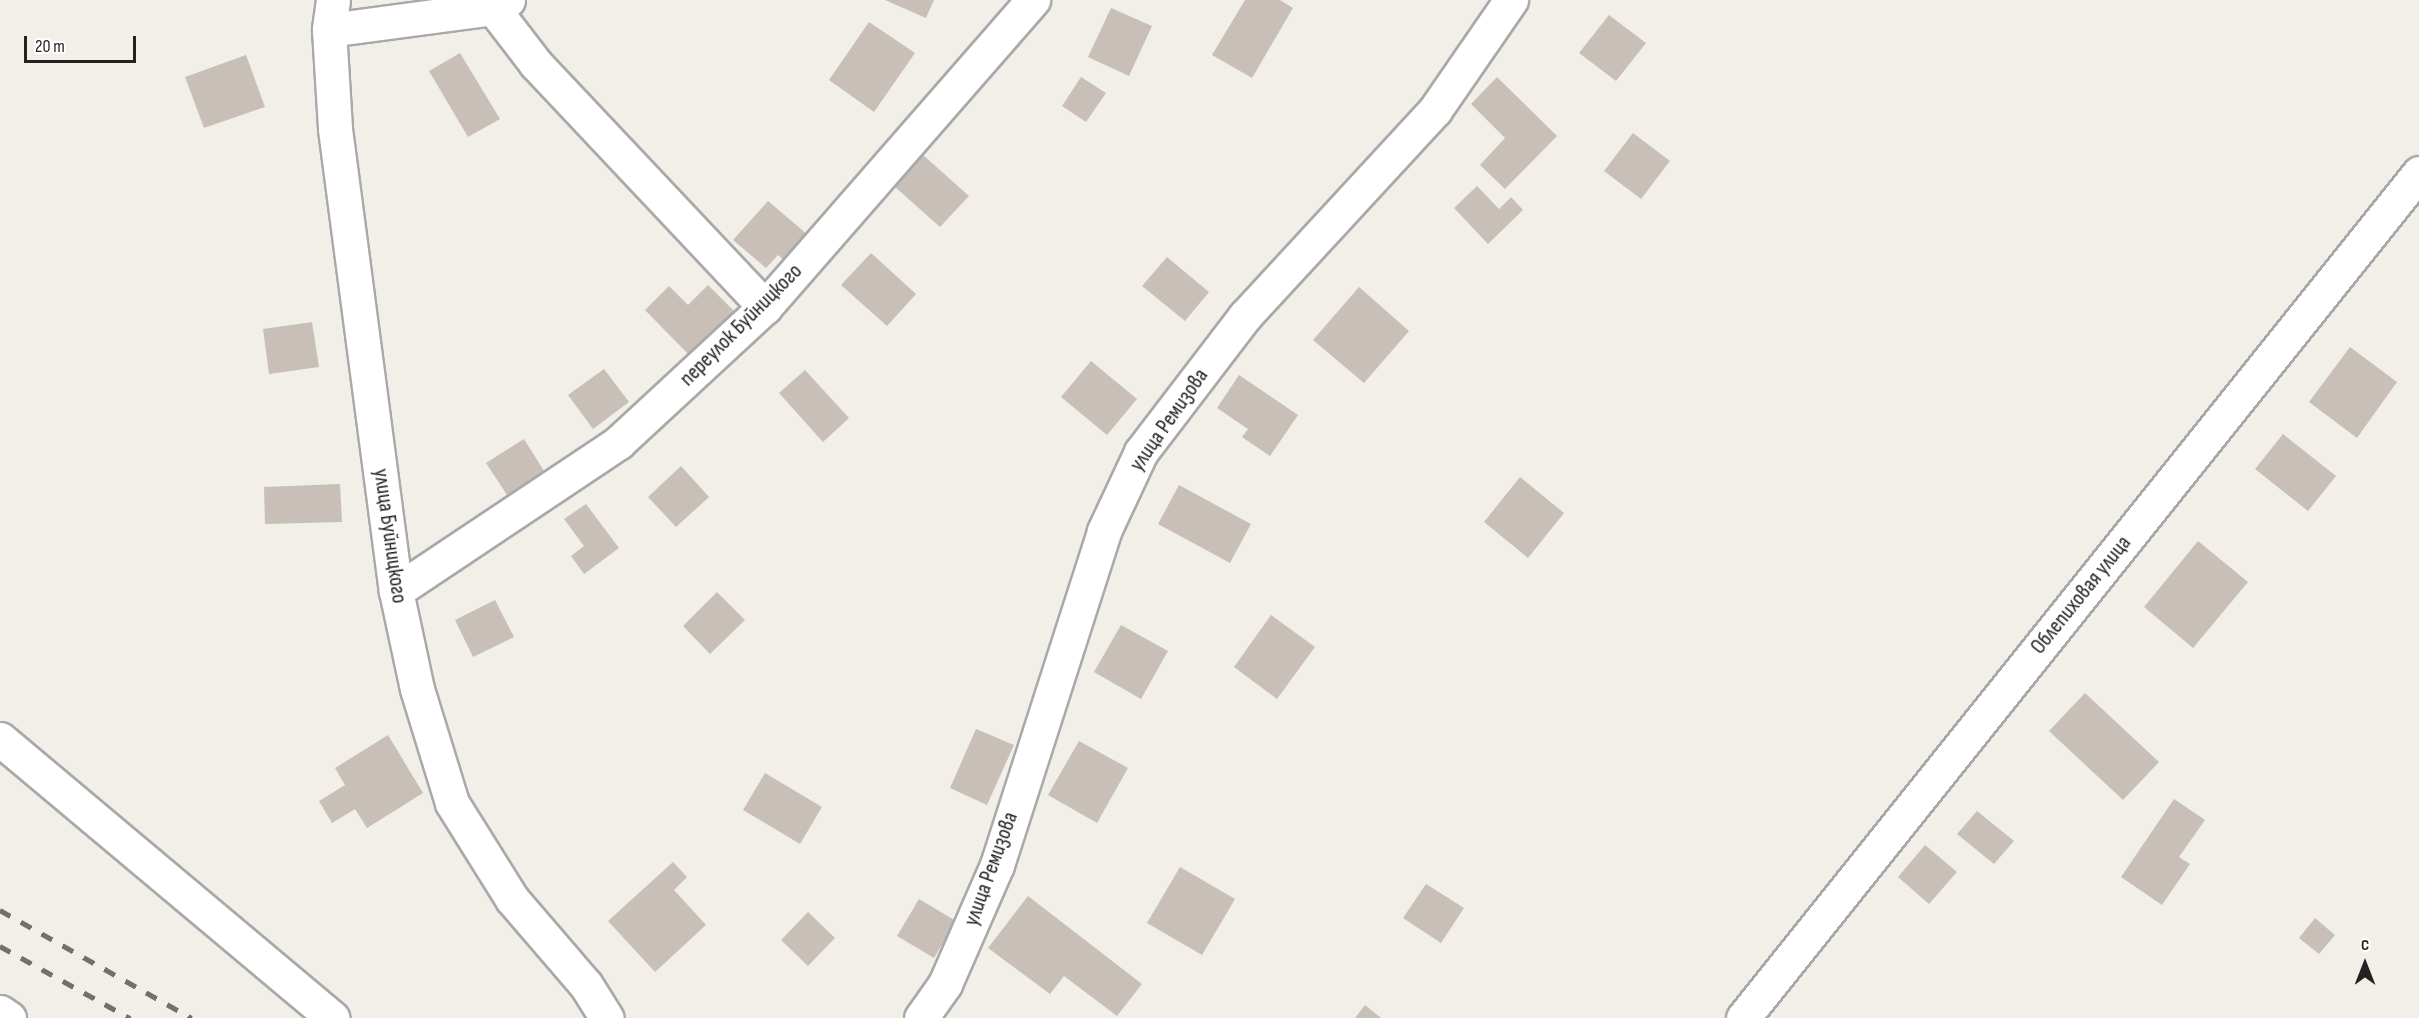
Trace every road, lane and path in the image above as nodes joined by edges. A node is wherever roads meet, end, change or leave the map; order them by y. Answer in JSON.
{"nodes":[{"id":1,"x":1033,"y":0,"type":"edge"},
{"id":2,"x":1511,"y":0,"type":"edge"},
{"id":3,"x":501,"y":4,"type":"edge"},
{"id":4,"x":331,"y":15,"type":"edge"},
{"id":5,"x":2419,"y":172,"type":"edge"},
{"id":6,"x":765,"y":307,"type":"junction"},
{"id":7,"x":396,"y":591,"type":"junction"},
{"id":8,"x":0,"y":740,"type":"edge"},
{"id":9,"x":0,"y":1012,"type":"edge"},
{"id":10,"x":9,"y":1018,"type":"edge"},
{"id":11,"x":333,"y":1018,"type":"edge"},
{"id":12,"x":607,"y":1018,"type":"edge"},
{"id":13,"x":921,"y":1018,"type":"edge"},
{"id":14,"x":1743,"y":1018,"type":"edge"}],
"edges":[{"from":1,"to":6,"type":"street","name":"переулок Буйницкого"},
{"from":2,"to":13,"type":"street","name":"улица Ремизова"},
{"from":3,"to":4,"type":"street"},
{"from":3,"to":6,"type":"street"},
{"from":4,"to":7,"type":"street","name":"улица Буйницкого"},
{"from":5,"to":14,"type":"street","name":"Облепиховая улица"},
{"from":6,"to":7,"type":"street","name":"переулок Буйницкого"},
{"from":7,"to":12,"type":"street","name":"улица Буйницкого"},
{"from":8,"to":11,"type":"street"},
{"from":9,"to":10,"type":"street"}]}
